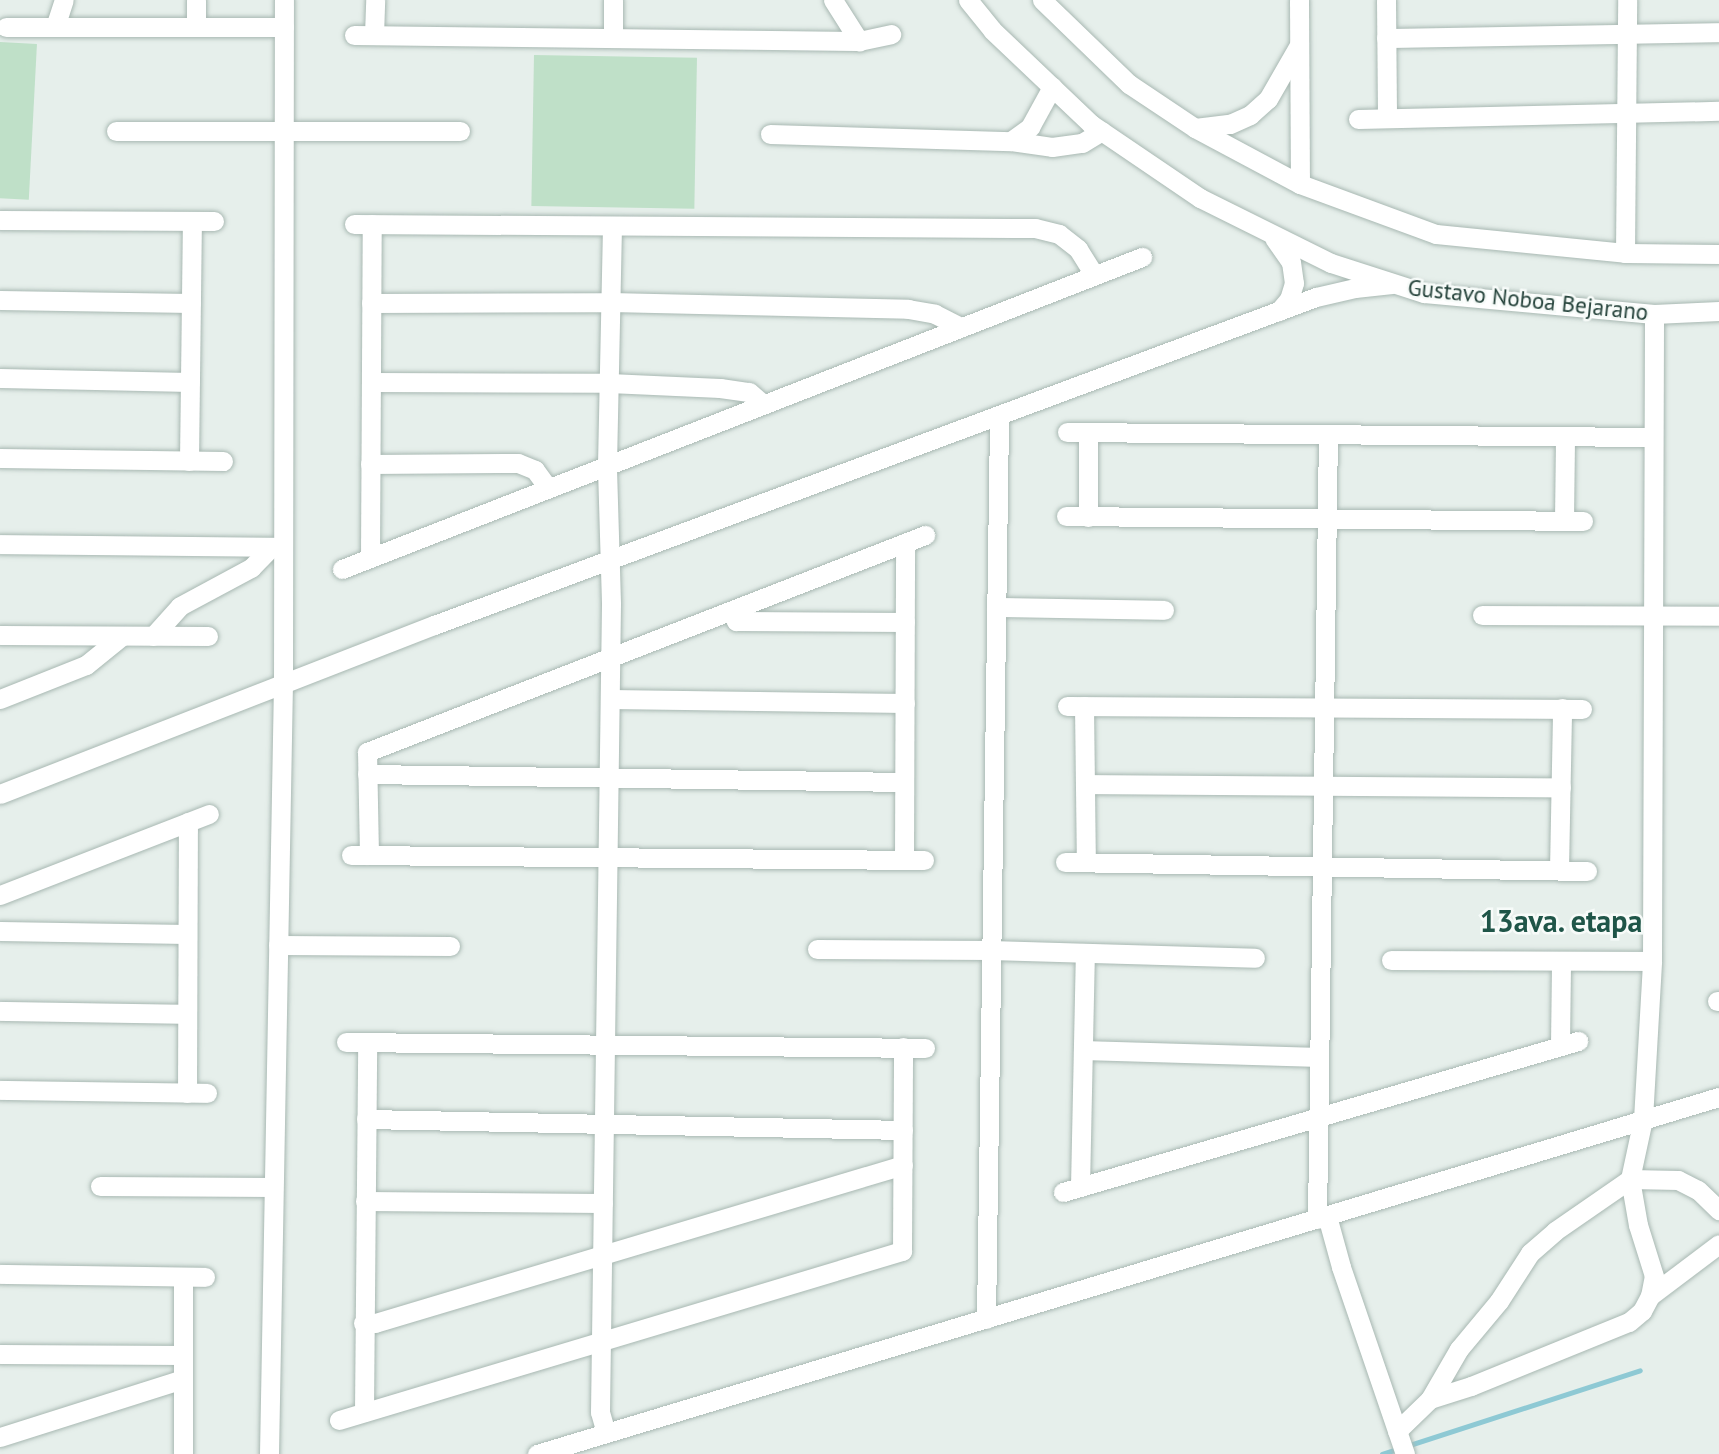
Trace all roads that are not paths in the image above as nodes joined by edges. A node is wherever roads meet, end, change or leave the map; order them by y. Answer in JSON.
{"nodes":[{"id":1,"x":64,"y":0,"type":"edge"},
{"id":2,"x":196,"y":0,"type":"edge"},
{"id":3,"x":285,"y":0,"type":"edge"},
{"id":4,"x":375,"y":0,"type":"edge"},
{"id":5,"x":613,"y":0,"type":"edge"},
{"id":6,"x":834,"y":0,"type":"edge"},
{"id":7,"x":968,"y":0,"type":"edge"},
{"id":8,"x":1042,"y":0,"type":"edge"},
{"id":9,"x":1299,"y":0,"type":"edge"},
{"id":10,"x":1386,"y":0,"type":"edge"},
{"id":11,"x":1626,"y":0,"type":"edge"},
{"id":12,"x":6,"y":27,"type":"dead end"},
{"id":13,"x":55,"y":27,"type":"junction"},
{"id":14,"x":196,"y":27,"type":"junction"},
{"id":15,"x":284,"y":27,"type":"junction"},
{"id":16,"x":1626,"y":32,"type":"junction"},
{"id":17,"x":1719,"y":32,"type":"edge"},
{"id":18,"x":891,"y":34,"type":"dead end"},
{"id":19,"x":354,"y":35,"type":"dead end"},
{"id":20,"x":374,"y":35,"type":"junction"},
{"id":21,"x":613,"y":38,"type":"junction"},
{"id":22,"x":1385,"y":38,"type":"junction"},
{"id":23,"x":859,"y":41,"type":"junction"},
{"id":24,"x":1300,"y":44,"type":"junction"},
{"id":25,"x":1052,"y":87,"type":"junction"},
{"id":26,"x":1626,"y":111,"type":"junction"},
{"id":27,"x":1719,"y":111,"type":"edge"},
{"id":28,"x":1387,"y":117,"type":"junction"},
{"id":29,"x":1358,"y":119,"type":"dead end"},
{"id":30,"x":1195,"y":128,"type":"junction"},
{"id":31,"x":116,"y":131,"type":"dead end"},
{"id":32,"x":460,"y":131,"type":"dead end"},
{"id":33,"x":1102,"y":131,"type":"junction"},
{"id":34,"x":284,"y":132,"type":"junction"},
{"id":35,"x":771,"y":134,"type":"dead end"},
{"id":36,"x":1011,"y":141,"type":"junction"},
{"id":37,"x":1300,"y":184,"type":"junction"},
{"id":38,"x":0,"y":220,"type":"edge"},
{"id":39,"x":192,"y":221,"type":"junction"},
{"id":40,"x":214,"y":221,"type":"dead end"},
{"id":41,"x":612,"y":226,"type":"junction"},
{"id":42,"x":1272,"y":235,"type":"junction"},
{"id":43,"x":1625,"y":253,"type":"junction"},
{"id":44,"x":1719,"y":254,"type":"edge"},
{"id":45,"x":1142,"y":257,"type":"dead end"},
{"id":46,"x":1094,"y":275,"type":"junction"},
{"id":47,"x":1392,"y":284,"type":"junction"},
{"id":48,"x":0,"y":300,"type":"edge"},
{"id":49,"x":610,"y":302,"type":"junction"},
{"id":50,"x":191,"y":303,"type":"junction"},
{"id":51,"x":372,"y":303,"type":"junction"},
{"id":52,"x":1279,"y":311,"type":"junction"},
{"id":53,"x":1719,"y":311,"type":"edge"},
{"id":54,"x":1654,"y":314,"type":"junction"},
{"id":55,"x":961,"y":327,"type":"junction"},
{"id":56,"x":0,"y":379,"type":"edge"},
{"id":57,"x":190,"y":382,"type":"junction"},
{"id":58,"x":371,"y":382,"type":"junction"},
{"id":59,"x":609,"y":383,"type":"junction"},
{"id":60,"x":762,"y":404,"type":"junction"},
{"id":61,"x":999,"y":417,"type":"junction"},
{"id":62,"x":1067,"y":432,"type":"dead end"},
{"id":63,"x":1088,"y":432,"type":"junction"},
{"id":64,"x":1328,"y":434,"type":"junction"},
{"id":65,"x":1565,"y":436,"type":"junction"},
{"id":66,"x":1653,"y":437,"type":"junction"},
{"id":67,"x":0,"y":458,"type":"edge"},
{"id":68,"x":189,"y":461,"type":"junction"},
{"id":69,"x":223,"y":461,"type":"dead end"},
{"id":70,"x":370,"y":464,"type":"junction"},
{"id":71,"x":607,"y":465,"type":"junction"},
{"id":72,"x":548,"y":488,"type":"junction"},
{"id":73,"x":1066,"y":516,"type":"dead end"},
{"id":74,"x":1088,"y":517,"type":"junction"},
{"id":75,"x":1328,"y":519,"type":"junction"},
{"id":76,"x":925,"y":535,"type":"dead end"},
{"id":77,"x":905,"y":543,"type":"junction"},
{"id":78,"x":0,"y":544,"type":"edge"},
{"id":79,"x":277,"y":547,"type":"junction"},
{"id":80,"x":370,"y":558,"type":"junction"},
{"id":81,"x":609,"y":560,"type":"junction"},
{"id":82,"x":342,"y":569,"type":"dead end"},
{"id":83,"x":996,"y":607,"type":"junction"},
{"id":84,"x":1164,"y":610,"type":"dead end"},
{"id":85,"x":732,"y":611,"type":"junction"},
{"id":86,"x":1482,"y":615,"type":"dead end"},
{"id":87,"x":1653,"y":615,"type":"junction"},
{"id":88,"x":1719,"y":616,"type":"edge"},
{"id":89,"x":905,"y":622,"type":"junction"},
{"id":90,"x":0,"y":635,"type":"edge"},
{"id":91,"x":122,"y":636,"type":"junction"},
{"id":92,"x":153,"y":636,"type":"junction"},
{"id":93,"x":208,"y":636,"type":"dead end"},
{"id":94,"x":610,"y":658,"type":"junction"},
{"id":95,"x":283,"y":685,"type":"junction"},
{"id":96,"x":0,"y":699,"type":"edge"},
{"id":97,"x":610,"y":699,"type":"junction"},
{"id":98,"x":905,"y":703,"type":"junction"},
{"id":99,"x":1323,"y":707,"type":"junction"},
{"id":100,"x":1562,"y":709,"type":"junction"},
{"id":101,"x":1582,"y":709,"type":"dead end"},
{"id":102,"x":367,"y":774,"type":"junction"},
{"id":103,"x":609,"y":777,"type":"junction"},
{"id":104,"x":904,"y":782,"type":"junction"},
{"id":105,"x":1085,"y":784,"type":"junction"},
{"id":106,"x":1322,"y":787,"type":"junction"},
{"id":107,"x":1561,"y":788,"type":"junction"},
{"id":108,"x":0,"y":794,"type":"edge"},
{"id":109,"x":209,"y":814,"type":"dead end"},
{"id":110,"x":188,"y":822,"type":"junction"},
{"id":111,"x":608,"y":857,"type":"junction"},
{"id":112,"x":1065,"y":862,"type":"dead end"},
{"id":113,"x":1086,"y":862,"type":"junction"},
{"id":114,"x":1321,"y":864,"type":"junction"},
{"id":115,"x":1559,"y":870,"type":"junction"},
{"id":116,"x":1587,"y":871,"type":"dead end"},
{"id":117,"x":0,"y":895,"type":"edge"},
{"id":118,"x":0,"y":931,"type":"edge"},
{"id":119,"x":187,"y":934,"type":"junction"},
{"id":120,"x":278,"y":945,"type":"junction"},
{"id":121,"x":450,"y":946,"type":"dead end"},
{"id":122,"x":817,"y":949,"type":"dead end"},
{"id":123,"x":990,"y":950,"type":"junction"},
{"id":124,"x":1085,"y":953,"type":"junction"},
{"id":125,"x":1255,"y":958,"type":"dead end"},
{"id":126,"x":1391,"y":960,"type":"dead end"},
{"id":127,"x":1561,"y":961,"type":"junction"},
{"id":128,"x":1652,"y":961,"type":"junction"},
{"id":129,"x":0,"y":1012,"type":"edge"},
{"id":130,"x":187,"y":1014,"type":"junction"},
{"id":131,"x":346,"y":1042,"type":"dead end"},
{"id":132,"x":367,"y":1042,"type":"junction"},
{"id":133,"x":606,"y":1042,"type":"junction"},
{"id":134,"x":903,"y":1047,"type":"junction"},
{"id":135,"x":925,"y":1048,"type":"dead end"},
{"id":136,"x":1083,"y":1049,"type":"junction"},
{"id":137,"x":1319,"y":1057,"type":"junction"},
{"id":138,"x":0,"y":1090,"type":"edge"},
{"id":139,"x":187,"y":1093,"type":"junction"},
{"id":140,"x":207,"y":1093,"type":"dead end"},
{"id":141,"x":1719,"y":1097,"type":"edge"},
{"id":142,"x":366,"y":1119,"type":"junction"},
{"id":143,"x":1318,"y":1119,"type":"junction"},
{"id":144,"x":1643,"y":1119,"type":"junction"},
{"id":145,"x":605,"y":1122,"type":"junction"},
{"id":146,"x":903,"y":1130,"type":"junction"},
{"id":147,"x":903,"y":1165,"type":"junction"},
{"id":148,"x":1630,"y":1179,"type":"junction"},
{"id":149,"x":100,"y":1186,"type":"dead end"},
{"id":150,"x":273,"y":1187,"type":"junction"},
{"id":151,"x":365,"y":1201,"type":"junction"},
{"id":152,"x":603,"y":1203,"type":"junction"},
{"id":153,"x":1719,"y":1210,"type":"edge"},
{"id":154,"x":1322,"y":1217,"type":"junction"},
{"id":155,"x":1719,"y":1244,"type":"edge"},
{"id":156,"x":603,"y":1255,"type":"junction"},
{"id":157,"x":0,"y":1274,"type":"edge"},
{"id":158,"x":183,"y":1278,"type":"junction"},
{"id":159,"x":205,"y":1278,"type":"dead end"},
{"id":160,"x":1650,"y":1296,"type":"junction"},
{"id":161,"x":986,"y":1319,"type":"junction"},
{"id":162,"x":363,"y":1323,"type":"junction"},
{"id":163,"x":601,"y":1342,"type":"junction"},
{"id":164,"x":0,"y":1354,"type":"edge"},
{"id":165,"x":183,"y":1355,"type":"junction"},
{"id":166,"x":183,"y":1379,"type":"junction"},
{"id":167,"x":1430,"y":1399,"type":"junction"},
{"id":168,"x":364,"y":1412,"type":"junction"},
{"id":169,"x":339,"y":1420,"type":"dead end"},
{"id":170,"x":1397,"y":1431,"type":"junction"},
{"id":171,"x":606,"y":1433,"type":"junction"},
{"id":172,"x":0,"y":1437,"type":"edge"},
{"id":173,"x":183,"y":1454,"type":"edge"},
{"id":174,"x":269,"y":1454,"type":"edge"},
{"id":175,"x":537,"y":1454,"type":"edge"},
{"id":176,"x":1405,"y":1454,"type":"edge"}],
"edges":[{"from":1,"to":13,"type":"street"},
{"from":2,"to":14,"type":"street"},
{"from":3,"to":15,"type":"street"},
{"from":4,"to":20,"type":"street"},
{"from":5,"to":21,"type":"street"},
{"from":6,"to":23,"type":"street"},
{"from":7,"to":25,"type":"street","name":"Gustavo Noboa Bejarano"},
{"from":8,"to":30,"type":"street"},
{"from":9,"to":24,"type":"street"},
{"from":10,"to":22,"type":"street"},
{"from":11,"to":16,"type":"street"},
{"from":12,"to":13,"type":"street"},
{"from":13,"to":14,"type":"street"},
{"from":14,"to":15,"type":"street"},
{"from":15,"to":34,"type":"street"},
{"from":16,"to":17,"type":"street"},
{"from":16,"to":22,"type":"street"},
{"from":16,"to":26,"type":"street"},
{"from":18,"to":23,"type":"street"},
{"from":19,"to":20,"type":"street"},
{"from":20,"to":21,"type":"street"},
{"from":21,"to":23,"type":"street"},
{"from":22,"to":28,"type":"street"},
{"from":24,"to":30,"type":"street"},
{"from":24,"to":37,"type":"street"},
{"from":25,"to":33,"type":"street","name":"Gustavo Noboa Bejarano"},
{"from":25,"to":36,"type":"street"},
{"from":26,"to":27,"type":"street"},
{"from":26,"to":28,"type":"street"},
{"from":26,"to":43,"type":"street"},
{"from":28,"to":29,"type":"street"},
{"from":30,"to":37,"type":"street"},
{"from":31,"to":34,"type":"street"},
{"from":32,"to":34,"type":"street"},
{"from":33,"to":36,"type":"street"},
{"from":33,"to":42,"type":"street","name":"Gustavo Noboa Bejarano"},
{"from":34,"to":79,"type":"street"},
{"from":35,"to":36,"type":"street"},
{"from":37,"to":43,"type":"street"},
{"from":38,"to":39,"type":"street"},
{"from":39,"to":40,"type":"street"},
{"from":39,"to":50,"type":"street"},
{"from":41,"to":46,"type":"street"},
{"from":41,"to":49,"type":"street"},
{"from":41,"to":51,"type":"street"},
{"from":42,"to":47,"type":"street","name":"Gustavo Noboa Bejarano"},
{"from":42,"to":52,"type":"street"},
{"from":43,"to":44,"type":"street"},
{"from":45,"to":46,"type":"street"},
{"from":46,"to":55,"type":"street"},
{"from":47,"to":52,"type":"street"},
{"from":47,"to":54,"type":"street","name":"Gustavo Noboa Bejarano"},
{"from":48,"to":50,"type":"street"},
{"from":49,"to":51,"type":"street"},
{"from":49,"to":55,"type":"street"},
{"from":49,"to":59,"type":"street"},
{"from":50,"to":57,"type":"street"},
{"from":51,"to":58,"type":"street"},
{"from":52,"to":61,"type":"street"},
{"from":53,"to":54,"type":"street","name":"Gustavo Noboa Bejarano"},
{"from":54,"to":66,"type":"street"},
{"from":55,"to":60,"type":"street"},
{"from":56,"to":57,"type":"street"},
{"from":57,"to":68,"type":"street"},
{"from":58,"to":59,"type":"street"},
{"from":58,"to":70,"type":"street"},
{"from":59,"to":60,"type":"street"},
{"from":59,"to":71,"type":"street"},
{"from":60,"to":71,"type":"street"},
{"from":61,"to":81,"type":"street"},
{"from":61,"to":83,"type":"street"},
{"from":62,"to":63,"type":"street"},
{"from":63,"to":64,"type":"street"},
{"from":63,"to":74,"type":"street"},
{"from":64,"to":65,"type":"street"},
{"from":64,"to":75,"type":"street"},
{"from":65,"to":66,"type":"street"},
{"from":65,"to":75,"type":"street"},
{"from":66,"to":87,"type":"street"},
{"from":67,"to":68,"type":"street"},
{"from":68,"to":69,"type":"street"},
{"from":70,"to":72,"type":"street"},
{"from":70,"to":80,"type":"street"},
{"from":71,"to":72,"type":"street"},
{"from":71,"to":81,"type":"street"},
{"from":72,"to":80,"type":"street"},
{"from":73,"to":74,"type":"street"},
{"from":74,"to":75,"type":"street"},
{"from":75,"to":99,"type":"street"},
{"from":76,"to":77,"type":"street"},
{"from":77,"to":85,"type":"street"},
{"from":77,"to":89,"type":"street"},
{"from":78,"to":79,"type":"street"},
{"from":79,"to":92,"type":"street"},
{"from":79,"to":95,"type":"street"},
{"from":80,"to":82,"type":"street"},
{"from":81,"to":94,"type":"street"},
{"from":81,"to":95,"type":"street"},
{"from":83,"to":84,"type":"street"},
{"from":83,"to":123,"type":"street"},
{"from":85,"to":89,"type":"street"},
{"from":85,"to":94,"type":"street"},
{"from":86,"to":87,"type":"street"},
{"from":87,"to":88,"type":"street"},
{"from":87,"to":128,"type":"street"},
{"from":89,"to":98,"type":"street"},
{"from":90,"to":91,"type":"street"},
{"from":91,"to":92,"type":"street"},
{"from":91,"to":96,"type":"street"},
{"from":92,"to":93,"type":"street"},
{"from":94,"to":97,"type":"street"},
{"from":94,"to":102,"type":"street"},
{"from":95,"to":108,"type":"street"},
{"from":95,"to":120,"type":"street"},
{"from":97,"to":98,"type":"street"},
{"from":97,"to":103,"type":"street"},
{"from":98,"to":104,"type":"street"},
{"from":99,"to":100,"type":"street"},
{"from":99,"to":105,"type":"street"},
{"from":99,"to":106,"type":"street"},
{"from":100,"to":101,"type":"street"},
{"from":100,"to":107,"type":"street"},
{"from":102,"to":103,"type":"street"},
{"from":102,"to":111,"type":"street"},
{"from":103,"to":104,"type":"street"},
{"from":103,"to":111,"type":"street"},
{"from":104,"to":111,"type":"street"},
{"from":105,"to":106,"type":"street"},
{"from":105,"to":113,"type":"street"},
{"from":106,"to":107,"type":"street"},
{"from":106,"to":114,"type":"street"},
{"from":107,"to":115,"type":"street"},
{"from":109,"to":110,"type":"street"},
{"from":110,"to":117,"type":"street"},
{"from":110,"to":119,"type":"street"},
{"from":111,"to":133,"type":"street"},
{"from":112,"to":113,"type":"street"},
{"from":113,"to":114,"type":"street"},
{"from":114,"to":115,"type":"street"},
{"from":114,"to":137,"type":"street"},
{"from":115,"to":116,"type":"street"},
{"from":118,"to":119,"type":"street"},
{"from":119,"to":130,"type":"street"},
{"from":120,"to":121,"type":"street"},
{"from":120,"to":150,"type":"street"},
{"from":122,"to":123,"type":"street"},
{"from":123,"to":124,"type":"street"},
{"from":123,"to":161,"type":"street"},
{"from":124,"to":125,"type":"street"},
{"from":124,"to":136,"type":"street"},
{"from":126,"to":127,"type":"street"},
{"from":127,"to":128,"type":"street"},
{"from":127,"to":143,"type":"street"},
{"from":128,"to":144,"type":"street"},
{"from":129,"to":130,"type":"street"},
{"from":130,"to":139,"type":"street"},
{"from":131,"to":132,"type":"street"},
{"from":132,"to":133,"type":"street"},
{"from":132,"to":142,"type":"street"},
{"from":133,"to":134,"type":"street"},
{"from":133,"to":145,"type":"street"},
{"from":134,"to":135,"type":"street"},
{"from":134,"to":146,"type":"street"},
{"from":136,"to":137,"type":"street"},
{"from":136,"to":143,"type":"street"},
{"from":137,"to":143,"type":"street"},
{"from":138,"to":139,"type":"street"},
{"from":139,"to":140,"type":"street"},
{"from":141,"to":144,"type":"street"},
{"from":142,"to":145,"type":"street"},
{"from":142,"to":151,"type":"street"},
{"from":143,"to":154,"type":"street"},
{"from":144,"to":148,"type":"street"},
{"from":144,"to":154,"type":"street"},
{"from":145,"to":146,"type":"street"},
{"from":145,"to":152,"type":"street"},
{"from":146,"to":147,"type":"street"},
{"from":147,"to":156,"type":"street"},
{"from":147,"to":163,"type":"street"},
{"from":148,"to":153,"type":"street"},
{"from":148,"to":160,"type":"street"},
{"from":148,"to":167,"type":"street"},
{"from":149,"to":150,"type":"street"},
{"from":150,"to":174,"type":"street"},
{"from":151,"to":152,"type":"street"},
{"from":151,"to":162,"type":"street"},
{"from":152,"to":156,"type":"street"},
{"from":154,"to":161,"type":"street"},
{"from":154,"to":170,"type":"street"},
{"from":155,"to":160,"type":"street"},
{"from":156,"to":162,"type":"street"},
{"from":156,"to":163,"type":"street"},
{"from":157,"to":158,"type":"street"},
{"from":158,"to":159,"type":"street"},
{"from":158,"to":165,"type":"street"},
{"from":160,"to":167,"type":"street"},
{"from":161,"to":171,"type":"street"},
{"from":162,"to":168,"type":"street"},
{"from":163,"to":168,"type":"street"},
{"from":163,"to":171,"type":"street"},
{"from":164,"to":165,"type":"street"},
{"from":165,"to":166,"type":"street"},
{"from":166,"to":172,"type":"street"},
{"from":166,"to":173,"type":"street"},
{"from":167,"to":170,"type":"street"},
{"from":168,"to":169,"type":"street"},
{"from":170,"to":176,"type":"street"},
{"from":171,"to":175,"type":"street"}]}
